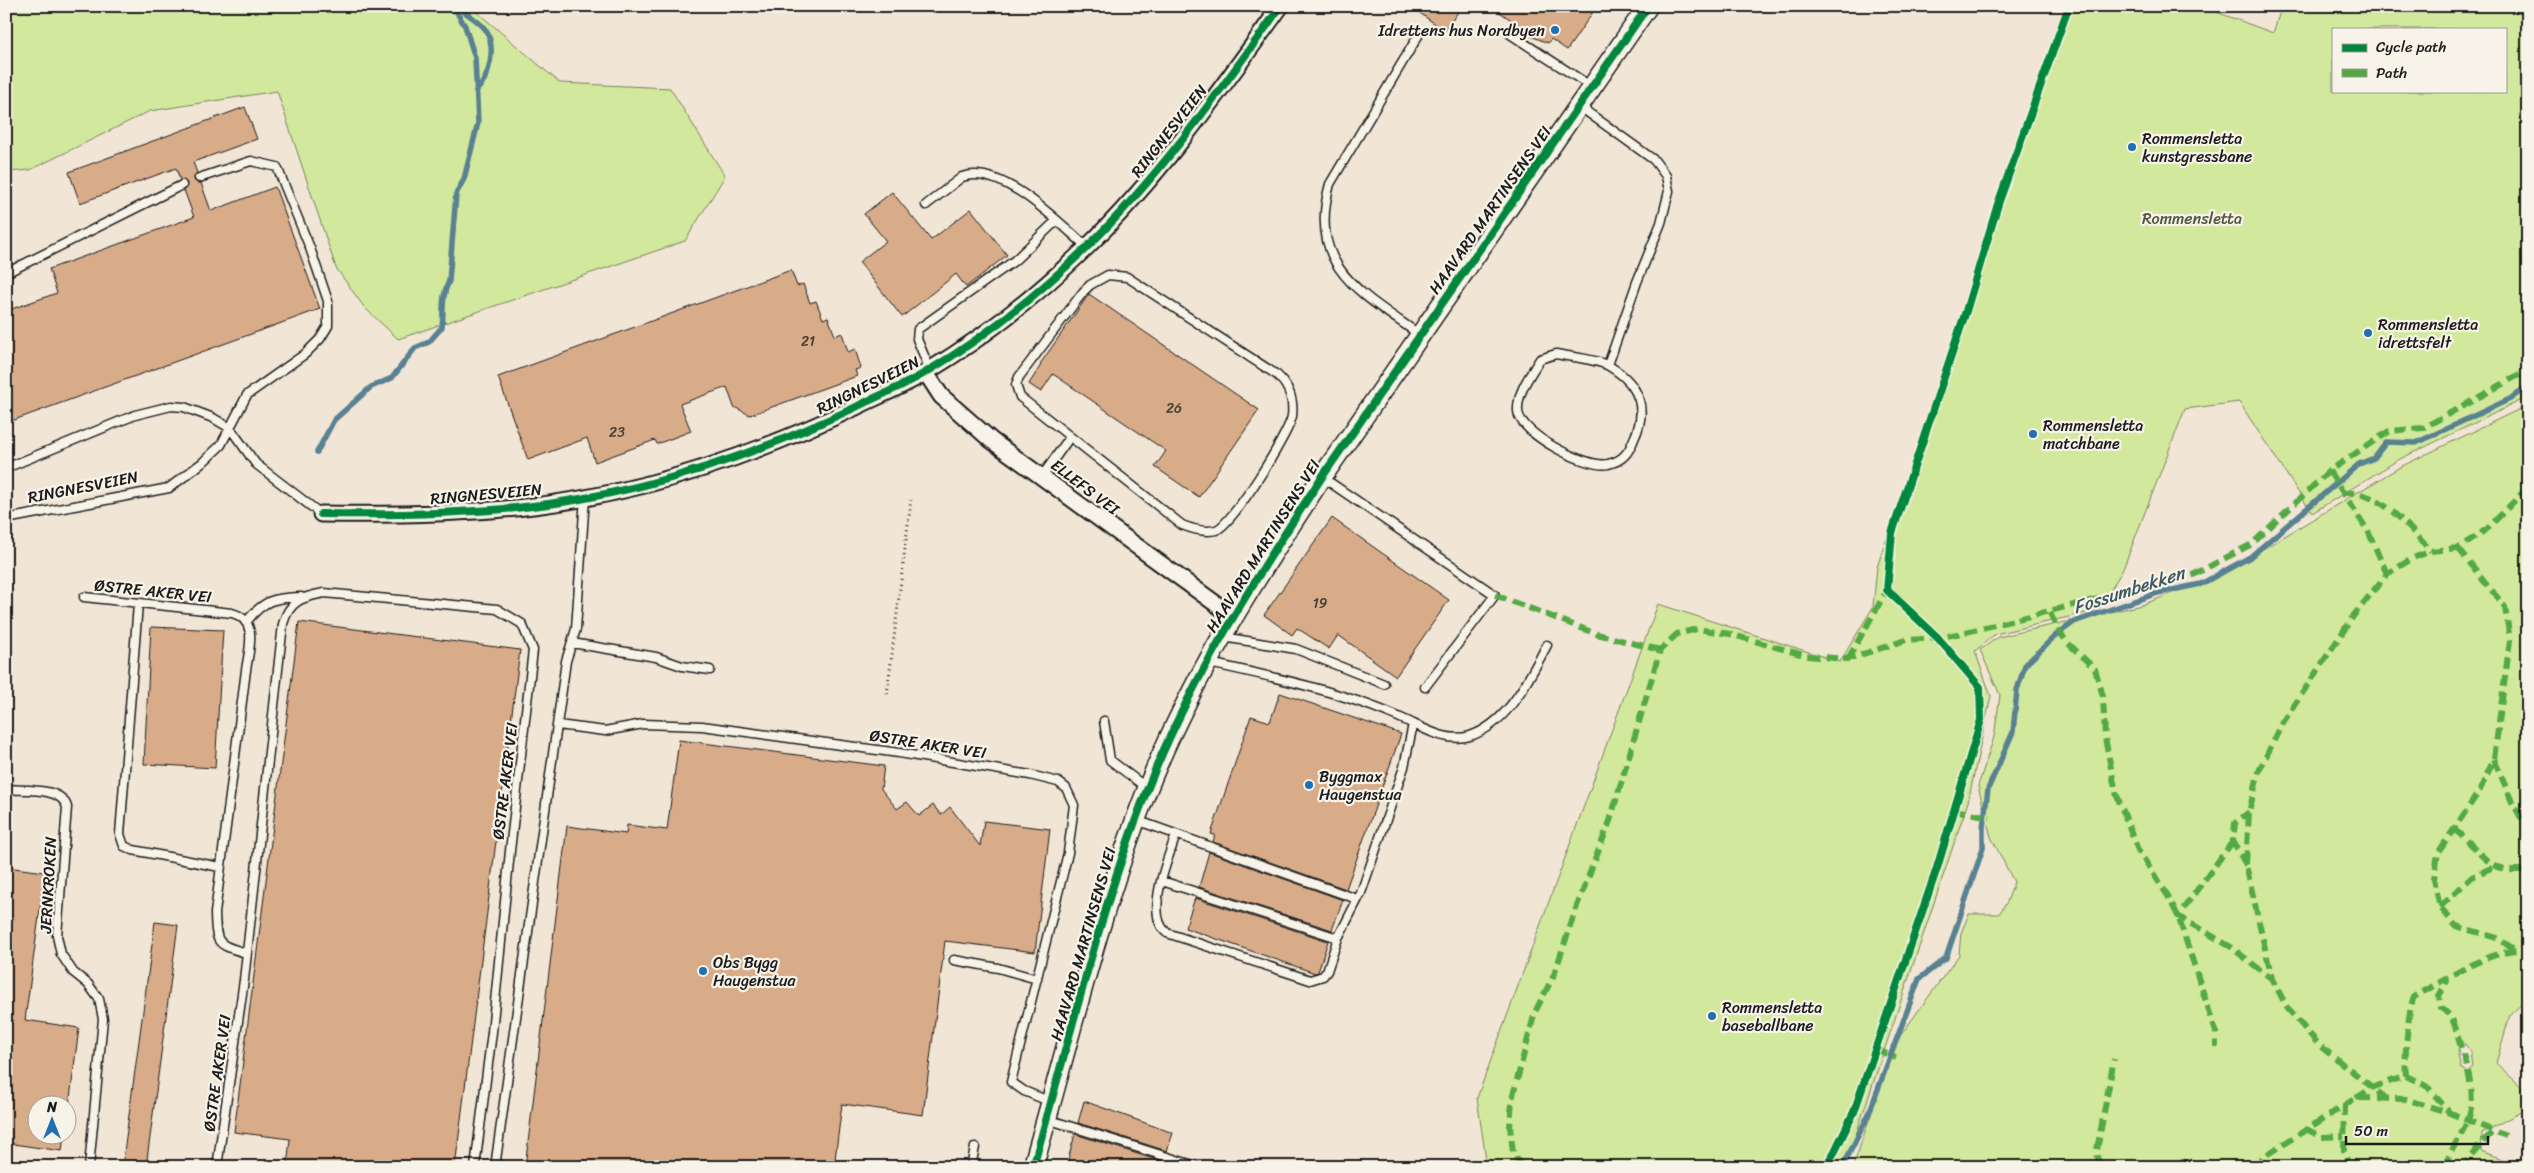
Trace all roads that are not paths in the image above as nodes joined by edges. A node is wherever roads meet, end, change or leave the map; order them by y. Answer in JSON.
{"nodes":[{"id":1,"x":1261,"y":6,"type":"edge"},
{"id":2,"x":1648,"y":6,"type":"edge"},
{"id":3,"x":1277,"y":11,"type":"edge"},
{"id":4,"x":1510,"y":34,"type":"dead end"},
{"id":5,"x":1418,"y":36,"type":"dead end"},
{"id":6,"x":1592,"y":87,"type":"junction"},
{"id":7,"x":1579,"y":106,"type":"junction"},
{"id":8,"x":199,"y":178,"type":"dead end"},
{"id":9,"x":182,"y":185,"type":"dead end"},
{"id":10,"x":926,"y":205,"type":"dead end"},
{"id":11,"x":1056,"y":221,"type":"junction"},
{"id":12,"x":1087,"y":247,"type":"junction"},
{"id":13,"x":6,"y":273,"type":"edge"},
{"id":14,"x":1420,"y":335,"type":"junction"},
{"id":15,"x":1608,"y":365,"type":"junction"},
{"id":16,"x":928,"y":371,"type":"junction"},
{"id":17,"x":230,"y":428,"type":"junction"},
{"id":18,"x":1070,"y":437,"type":"junction"},
{"id":19,"x":6,"y":468,"type":"edge"},
{"id":20,"x":1042,"y":476,"type":"junction"},
{"id":21,"x":1322,"y":477,"type":"junction"},
{"id":22,"x":585,"y":497,"type":"junction"},
{"id":23,"x":321,"y":514,"type":"joint"},
{"id":24,"x":6,"y":519,"type":"edge"},
{"id":25,"x":84,"y":597,"type":"dead end"},
{"id":26,"x":302,"y":597,"type":"junction"},
{"id":27,"x":138,"y":604,"type":"junction"},
{"id":28,"x":1234,"y":617,"type":"junction"},
{"id":29,"x":247,"y":621,"type":"junction"},
{"id":30,"x":1221,"y":637,"type":"junction"},
{"id":31,"x":572,"y":643,"type":"junction"},
{"id":32,"x":1547,"y":645,"type":"dead end"},
{"id":33,"x":1207,"y":662,"type":"junction"},
{"id":34,"x":710,"y":670,"type":"dead end"},
{"id":35,"x":1384,"y":684,"type":"dead end"},
{"id":36,"x":1425,"y":687,"type":"dead end"},
{"id":37,"x":1104,"y":721,"type":"dead end"},
{"id":38,"x":1412,"y":724,"type":"junction"},
{"id":39,"x":558,"y":725,"type":"junction"},
{"id":40,"x":6,"y":789,"type":"edge"},
{"id":41,"x":1148,"y":789,"type":"junction"},
{"id":42,"x":1136,"y":820,"type":"junction"},
{"id":43,"x":1176,"y":834,"type":"junction"},
{"id":44,"x":220,"y":867,"type":"junction"},
{"id":45,"x":1162,"y":881,"type":"junction"},
{"id":46,"x":1357,"y":899,"type":"junction"},
{"id":47,"x":1338,"y":938,"type":"junction"},
{"id":48,"x":246,"y":953,"type":"junction"},
{"id":49,"x":954,"y":960,"type":"dead end"},
{"id":50,"x":1037,"y":979,"type":"junction"},
{"id":51,"x":1049,"y":1111,"type":"junction"},
{"id":52,"x":975,"y":1147,"type":"dead end"},
{"id":53,"x":89,"y":1167,"type":"edge"},
{"id":54,"x":217,"y":1167,"type":"edge"},
{"id":55,"x":474,"y":1167,"type":"edge"},
{"id":56,"x":495,"y":1167,"type":"edge"},
{"id":57,"x":971,"y":1167,"type":"edge"},
{"id":58,"x":1033,"y":1167,"type":"edge"},
{"id":59,"x":1199,"y":1167,"type":"edge"}],
"edges":[{"from":1,"to":3,"type":"lane"},
{"from":2,"to":6,"type":"street","name":"HAAVARD MARTINSENS VEI"},
{"from":3,"to":12,"type":"street","name":"RINGNESVEIEN"},
{"from":4,"to":6,"type":"lane"},
{"from":5,"to":14,"type":"lane"},
{"from":6,"to":7,"type":"street","name":"HAAVARD MARTINSENS VEI"},
{"from":7,"to":14,"type":"street","name":"HAAVARD MARTINSENS VEI"},
{"from":7,"to":15,"type":"lane"},
{"from":8,"to":17,"type":"lane","name":"RINGNESVEIEN"},
{"from":9,"to":13,"type":"lane"},
{"from":10,"to":11,"type":"lane"},
{"from":11,"to":12,"type":"lane"},
{"from":11,"to":16,"type":"lane"},
{"from":12,"to":16,"type":"street","name":"RINGNESVEIEN"},
{"from":14,"to":21,"type":"street","name":"HAAVARD MARTINSENS VEI"},
{"from":15,"to":15,"type":"lane"},
{"from":16,"to":20,"type":"street","name":"ELLEFS VEI"},
{"from":16,"to":22,"type":"street","name":"RINGNESVEIEN"},
{"from":17,"to":19,"type":"lane"},
{"from":17,"to":23,"type":"lane"},
{"from":17,"to":24,"type":"lane","name":"RINGNESVEIEN"},
{"from":18,"to":18,"type":"lane"},
{"from":18,"to":20,"type":"lane"},
{"from":20,"to":28,"type":"street","name":"ELLEFS VEI"},
{"from":21,"to":28,"type":"street","name":"HAAVARD MARTINSENS VEI"},
{"from":21,"to":36,"type":"lane"},
{"from":22,"to":23,"type":"street","name":"RINGNESVEIEN"},
{"from":22,"to":31,"type":"lane"},
{"from":25,"to":27,"type":"lane","name":"ØSTRE AKER VEI"},
{"from":26,"to":29,"type":"lane","name":"ØSTRE AKER VEI"},
{"from":26,"to":48,"type":"lane","name":"ØSTRE AKER VEI"},
{"from":26,"to":55,"type":"lane","name":"ØSTRE AKER VEI"},
{"from":27,"to":29,"type":"lane","name":"ØSTRE AKER VEI"},
{"from":27,"to":44,"type":"lane"},
{"from":28,"to":30,"type":"street","name":"HAAVARD MARTINSENS VEI"},
{"from":29,"to":44,"type":"lane"},
{"from":30,"to":33,"type":"street","name":"HAAVARD MARTINSENS VEI"},
{"from":30,"to":35,"type":"lane"},
{"from":31,"to":34,"type":"lane"},
{"from":31,"to":39,"type":"lane"},
{"from":32,"to":38,"type":"lane"},
{"from":33,"to":38,"type":"lane"},
{"from":33,"to":41,"type":"street","name":"HAAVARD MARTINSENS VEI"},
{"from":37,"to":41,"type":"lane"},
{"from":38,"to":46,"type":"lane"},
{"from":39,"to":50,"type":"lane","name":"ØSTRE AKER VEI"},
{"from":39,"to":56,"type":"lane"},
{"from":40,"to":53,"type":"lane","name":"JERNKROKEN"},
{"from":41,"to":42,"type":"street","name":"HAAVARD MARTINSENS VEI"},
{"from":42,"to":43,"type":"lane"},
{"from":42,"to":51,"type":"street","name":"HAAVARD MARTINSENS VEI"},
{"from":43,"to":45,"type":"lane"},
{"from":43,"to":46,"type":"lane"},
{"from":44,"to":48,"type":"lane"},
{"from":45,"to":47,"type":"lane"},
{"from":45,"to":47,"type":"lane"},
{"from":46,"to":47,"type":"lane"},
{"from":48,"to":54,"type":"lane","name":"ØSTRE AKER VEI"},
{"from":49,"to":50,"type":"lane"},
{"from":50,"to":51,"type":"lane","name":"ØSTRE AKER VEI"},
{"from":51,"to":58,"type":"street","name":"HAAVARD MARTINSENS VEI"},
{"from":51,"to":59,"type":"lane"},
{"from":52,"to":57,"type":"lane"}]}
